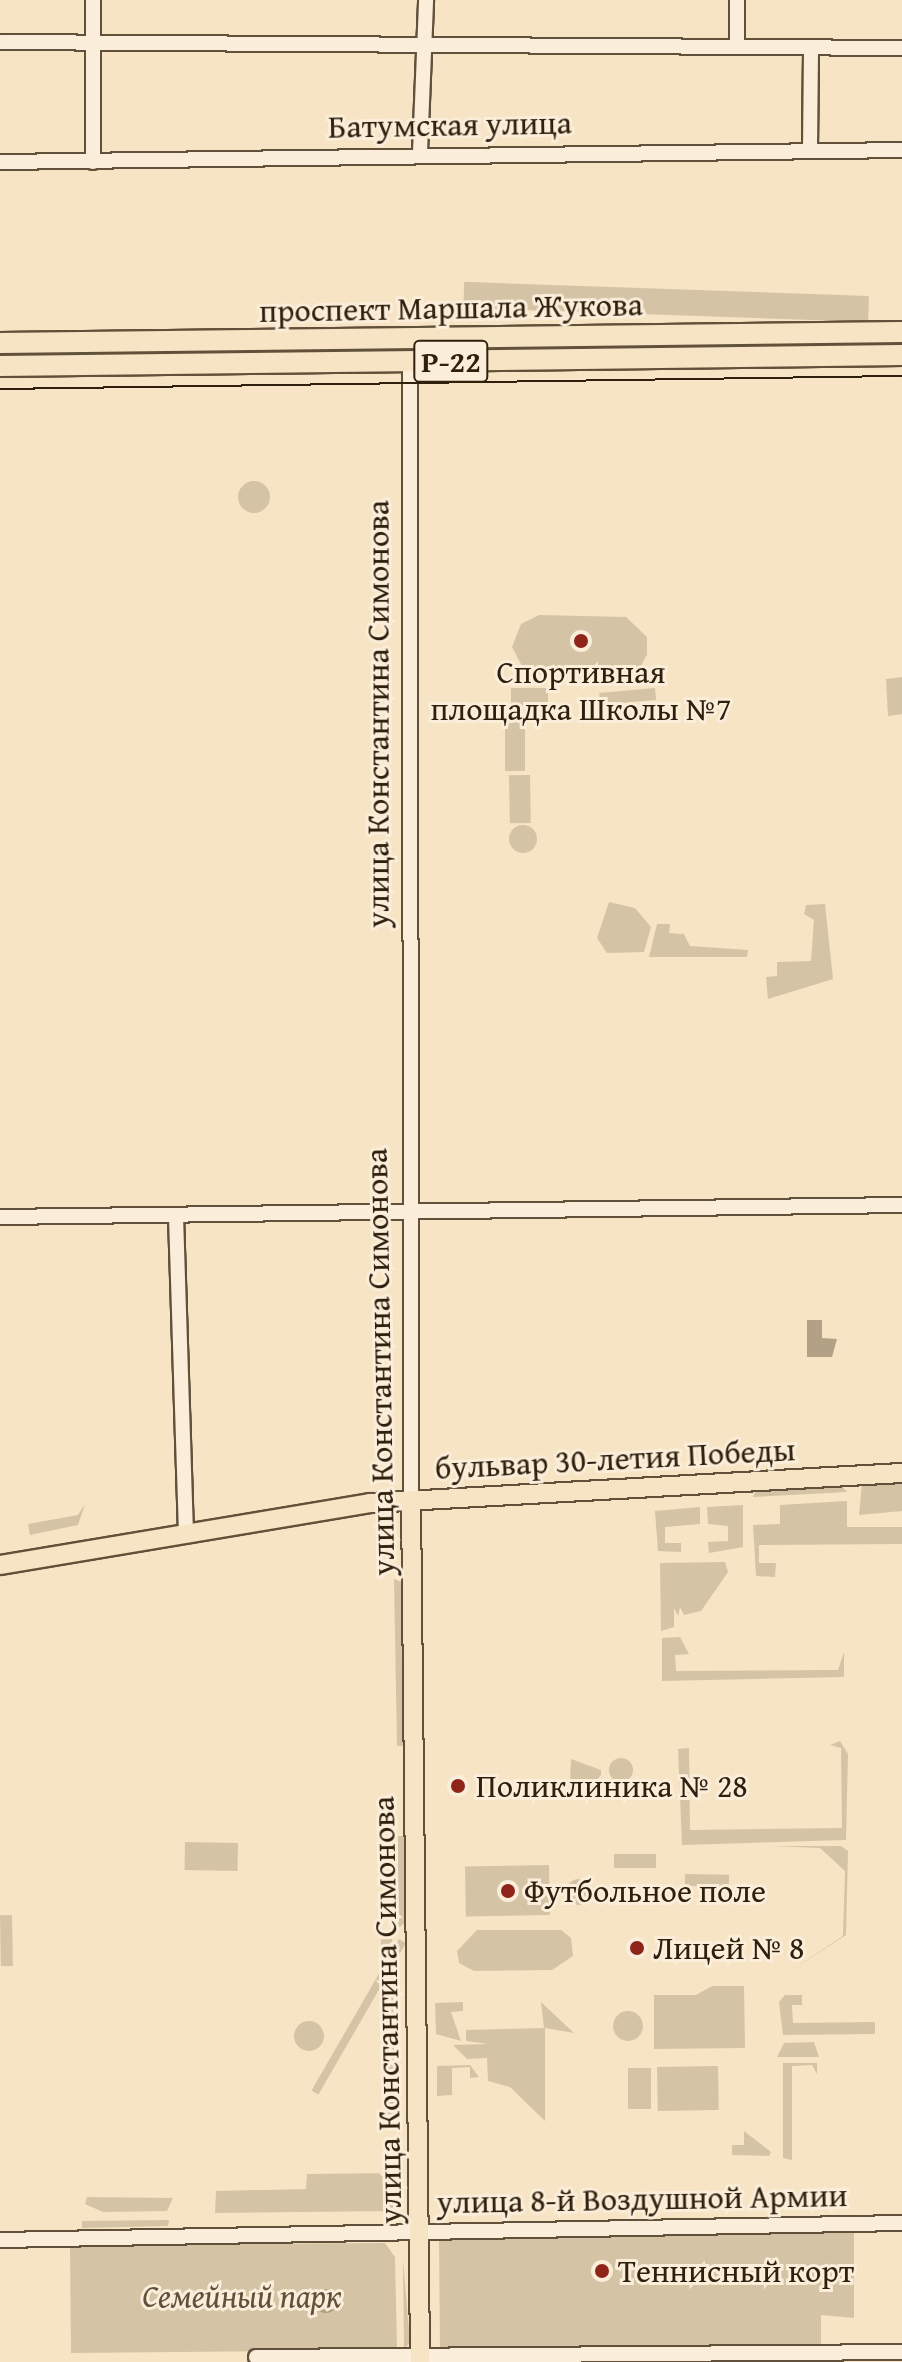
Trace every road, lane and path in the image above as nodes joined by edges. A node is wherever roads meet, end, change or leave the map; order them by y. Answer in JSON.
{"nodes":[{"id":1,"x":93,"y":0,"type":"edge"},
{"id":2,"x":426,"y":0,"type":"edge"},
{"id":3,"x":737,"y":0,"type":"edge"},
{"id":4,"x":93,"y":40,"type":"junction"},
{"id":5,"x":0,"y":42,"type":"edge"},
{"id":6,"x":425,"y":43,"type":"junction"},
{"id":7,"x":737,"y":46,"type":"junction"},
{"id":8,"x":811,"y":48,"type":"junction"},
{"id":9,"x":902,"y":48,"type":"edge"},
{"id":10,"x":810,"y":148,"type":"junction"},
{"id":11,"x":902,"y":150,"type":"edge"},
{"id":12,"x":420,"y":152,"type":"junction"},
{"id":13,"x":0,"y":162,"type":"edge"},
{"id":14,"x":93,"y":162,"type":"junction"},
{"id":15,"x":902,"y":332,"type":"edge"},
{"id":16,"x":0,"y":343,"type":"edge"},
{"id":17,"x":902,"y":355,"type":"edge"},
{"id":18,"x":410,"y":362,"type":"junction"},
{"id":19,"x":0,"y":366,"type":"edge"},
{"id":20,"x":902,"y":1205,"type":"edge"},
{"id":21,"x":408,"y":1211,"type":"junction"},
{"id":22,"x":176,"y":1216,"type":"junction"},
{"id":23,"x":0,"y":1217,"type":"edge"},
{"id":24,"x":902,"y":1473,"type":"edge"},
{"id":25,"x":411,"y":1500,"type":"junction"},
{"id":26,"x":186,"y":1531,"type":"junction"},
{"id":27,"x":0,"y":1565,"type":"edge"},
{"id":28,"x":902,"y":2223,"type":"edge"},
{"id":29,"x":419,"y":2231,"type":"junction"},
{"id":30,"x":0,"y":2240,"type":"edge"},
{"id":31,"x":902,"y":2352,"type":"edge"},
{"id":32,"x":256,"y":2357,"type":"dead end"},
{"id":33,"x":420,"y":2361,"type":"edge"}],
"edges":[{"from":1,"to":4,"type":"street"},
{"from":2,"to":6,"type":"street"},
{"from":3,"to":7,"type":"street"},
{"from":4,"to":5,"type":"street"},
{"from":4,"to":6,"type":"street"},
{"from":4,"to":14,"type":"street"},
{"from":6,"to":7,"type":"street"},
{"from":6,"to":12,"type":"street"},
{"from":7,"to":8,"type":"street"},
{"from":8,"to":9,"type":"street"},
{"from":8,"to":10,"type":"street"},
{"from":10,"to":11,"type":"street","name":"Батумская улица"},
{"from":10,"to":12,"type":"street","name":"Батумская улица"},
{"from":12,"to":14,"type":"street","name":"Батумская улица"},
{"from":13,"to":14,"type":"street","name":"Батумская улица"},
{"from":15,"to":16,"type":"highway","name":"проспект Маршала Жукова","number":"Р-22"},
{"from":17,"to":18,"type":"highway","name":"проспект Маршала Жукова","number":"Р-22"},
{"from":18,"to":19,"type":"highway","name":"проспект Маршала Жукова","number":"Р-22"},
{"from":18,"to":21,"type":"street","name":"улица Константина Симонова"},
{"from":20,"to":21,"type":"street"},
{"from":21,"to":22,"type":"street"},
{"from":21,"to":25,"type":"street","name":"улица Константина Симонова"},
{"from":22,"to":23,"type":"street"},
{"from":22,"to":26,"type":"street"},
{"from":24,"to":25,"type":"main road","name":"бульвар 30-летия Победы"},
{"from":25,"to":26,"type":"main road","name":"бульвар 30-летия Победы"},
{"from":25,"to":29,"type":"main road","name":"улица Константина Симонова"},
{"from":26,"to":27,"type":"main road","name":"бульвар 30-летия Победы"},
{"from":28,"to":29,"type":"street","name":"улица 8-й Воздушной Армии"},
{"from":29,"to":30,"type":"street","name":"улица 8-й Воздушной Армии"},
{"from":29,"to":33,"type":"main road","name":"улица Константина Симонова"},
{"from":31,"to":33,"type":"street"},
{"from":32,"to":33,"type":"street"}]}
